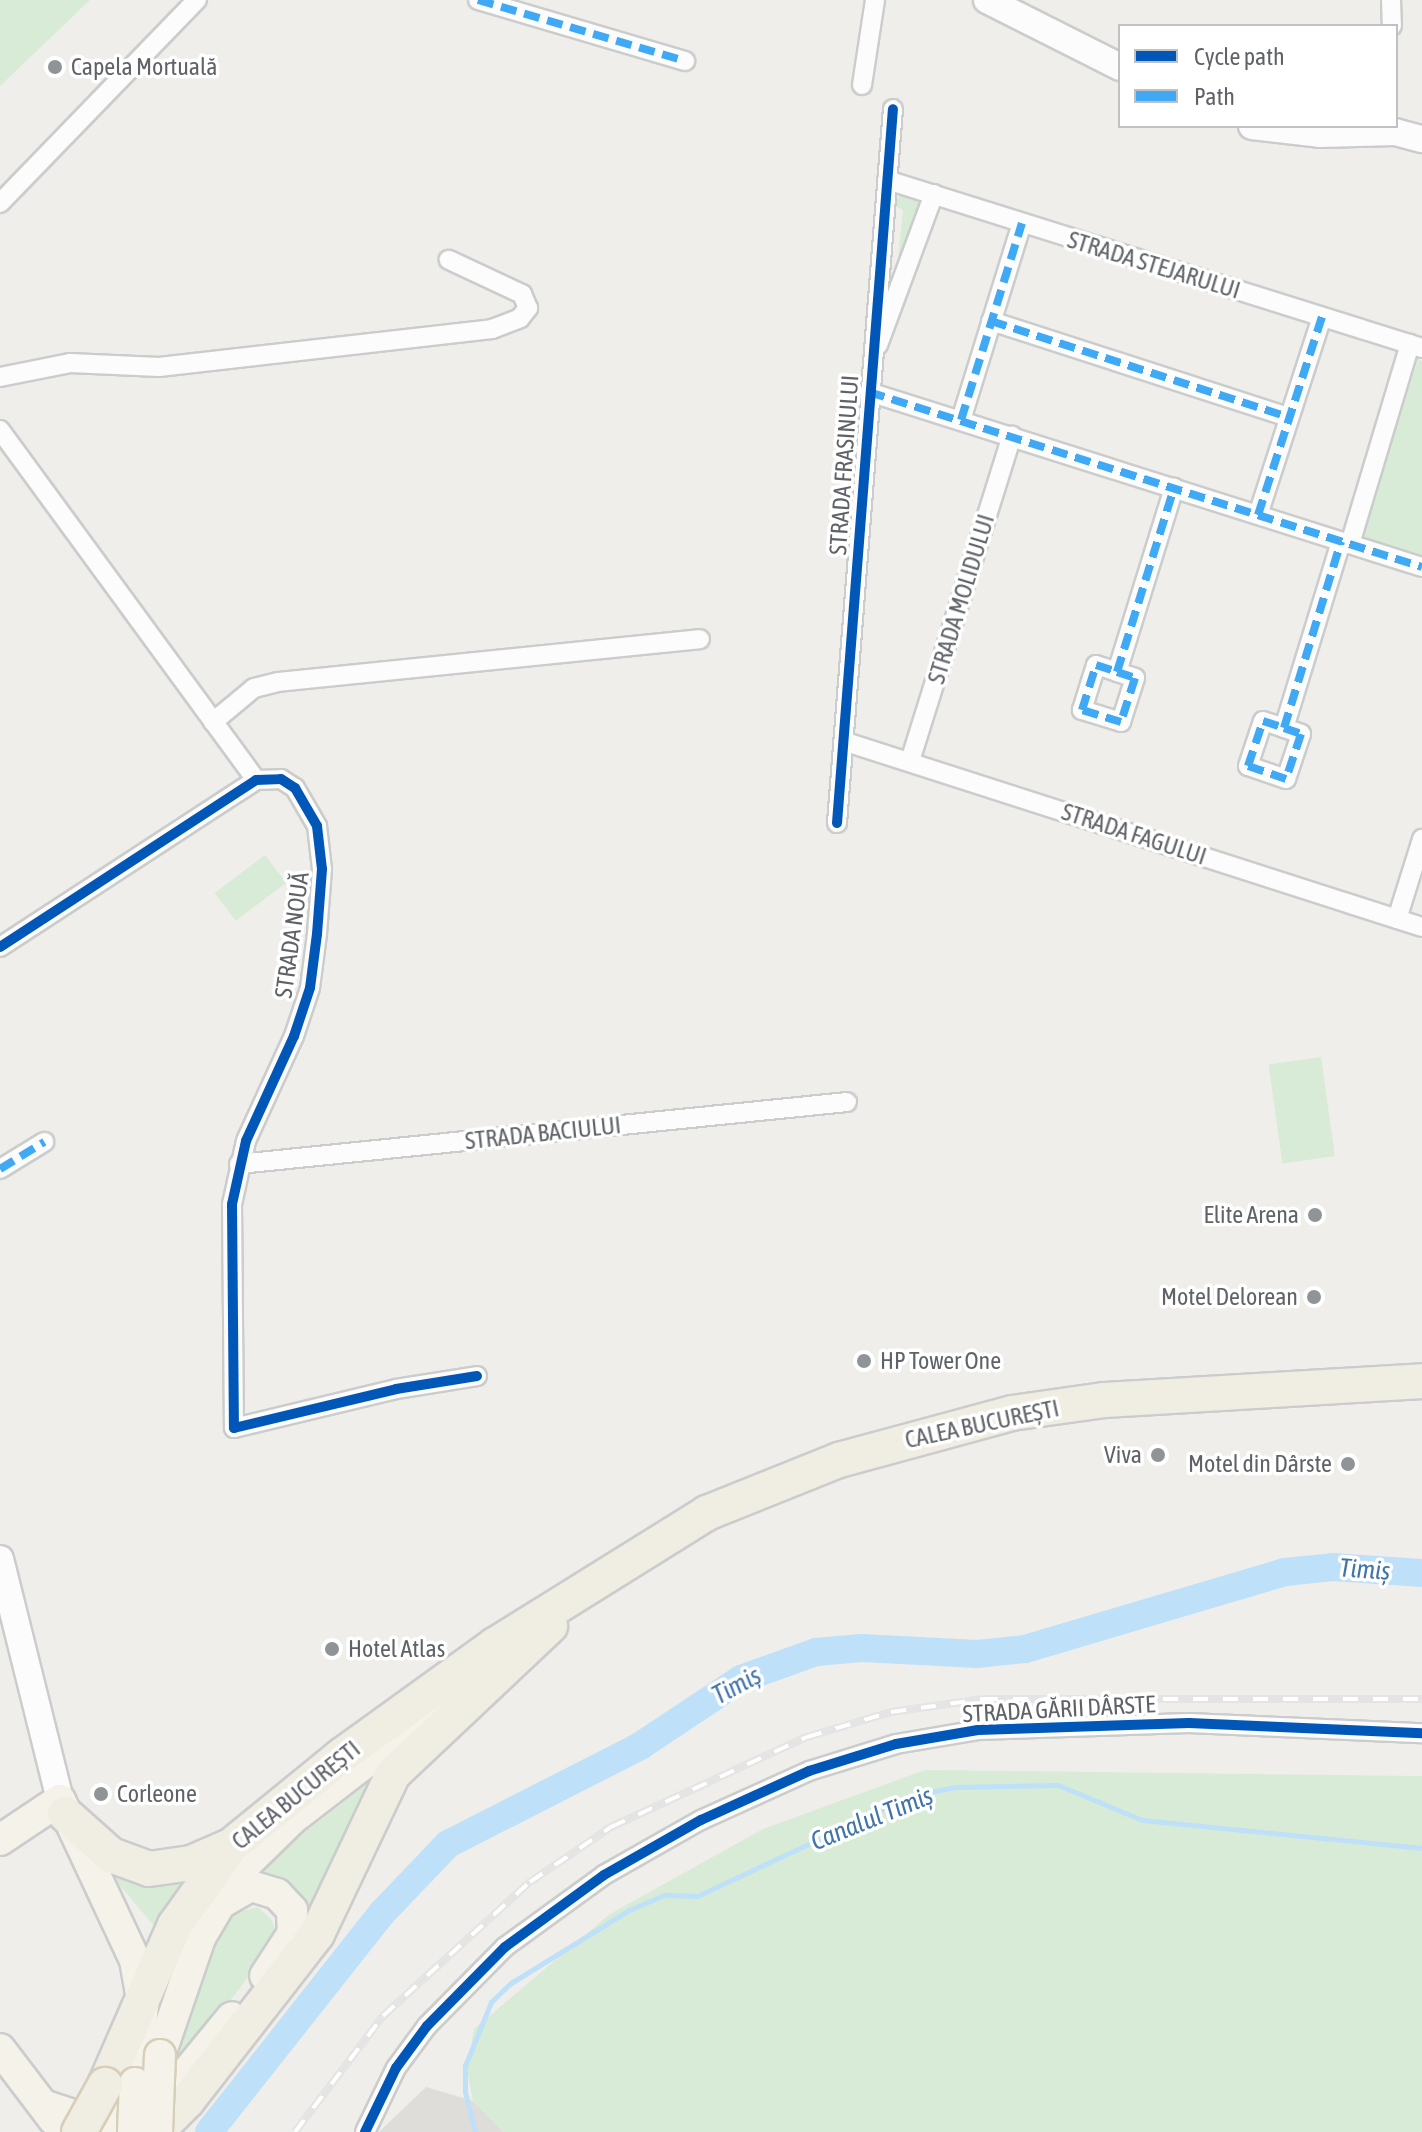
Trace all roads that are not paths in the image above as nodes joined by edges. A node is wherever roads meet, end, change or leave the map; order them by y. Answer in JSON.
{"nodes":[{"id":1,"x":197,"y":0,"type":"edge"},
{"id":2,"x":478,"y":0,"type":"edge"},
{"id":3,"x":875,"y":0,"type":"edge"},
{"id":4,"x":987,"y":0,"type":"edge"},
{"id":5,"x":1391,"y":0,"type":"edge"},
{"id":6,"x":1392,"y":24,"type":"edge"},
{"id":7,"x":685,"y":61,"type":"dead end"},
{"id":8,"x":1118,"y":66,"type":"edge"},
{"id":9,"x":862,"y":85,"type":"dead end"},
{"id":10,"x":893,"y":109,"type":"dead end"},
{"id":11,"x":1269,"y":128,"type":"edge"},
{"id":12,"x":1395,"y":129,"type":"edge"},
{"id":13,"x":1422,"y":139,"type":"edge"},
{"id":14,"x":887,"y":180,"type":"junction"},
{"id":15,"x":934,"y":194,"type":"junction"},
{"id":16,"x":0,"y":203,"type":"edge"},
{"id":17,"x":1022,"y":223,"type":"junction"},
{"id":18,"x":449,"y":260,"type":"dead end"},
{"id":19,"x":1322,"y":317,"type":"junction"},
{"id":20,"x":991,"y":321,"type":"junction"},
{"id":21,"x":1416,"y":346,"type":"edge"},
{"id":22,"x":872,"y":359,"type":"junction"},
{"id":23,"x":0,"y":377,"type":"edge"},
{"id":24,"x":869,"y":392,"type":"junction"},
{"id":25,"x":1289,"y":417,"type":"junction"},
{"id":26,"x":961,"y":420,"type":"junction"},
{"id":27,"x":0,"y":430,"type":"edge"},
{"id":28,"x":1012,"y":436,"type":"junction"},
{"id":29,"x":1174,"y":488,"type":"junction"},
{"id":30,"x":1258,"y":515,"type":"junction"},
{"id":31,"x":1345,"y":543,"type":"junction"},
{"id":32,"x":1422,"y":567,"type":"edge"},
{"id":33,"x":700,"y":639,"type":"dead end"},
{"id":34,"x":1117,"y":672,"type":"dead end"},
{"id":35,"x":213,"y":722,"type":"junction"},
{"id":36,"x":1284,"y":728,"type":"dead end"},
{"id":37,"x":846,"y":742,"type":"junction"},
{"id":38,"x":910,"y":761,"type":"junction"},
{"id":39,"x":256,"y":780,"type":"junction"},
{"id":40,"x":837,"y":823,"type":"dead end"},
{"id":41,"x":1422,"y":839,"type":"edge"},
{"id":42,"x":1397,"y":919,"type":"junction"},
{"id":43,"x":1422,"y":927,"type":"edge"},
{"id":44,"x":0,"y":947,"type":"edge"},
{"id":45,"x":847,"y":1102,"type":"dead end"},
{"id":46,"x":44,"y":1142,"type":"dead end"},
{"id":47,"x":239,"y":1164,"type":"junction"},
{"id":48,"x":0,"y":1169,"type":"edge"},
{"id":49,"x":477,"y":1376,"type":"dead end"},
{"id":50,"x":1422,"y":1381,"type":"edge"},
{"id":51,"x":0,"y":1559,"type":"edge"},
{"id":52,"x":578,"y":1597,"type":"junction"},
{"id":53,"x":1422,"y":1733,"type":"edge"},
{"id":54,"x":62,"y":1807,"type":"junction"},
{"id":55,"x":0,"y":1840,"type":"edge"},
{"id":56,"x":232,"y":1845,"type":"junction"},
{"id":57,"x":216,"y":1907,"type":"junction"},
{"id":58,"x":143,"y":2005,"type":"junction"},
{"id":59,"x":0,"y":2049,"type":"edge"},
{"id":60,"x":120,"y":2084,"type":"junction"},
{"id":61,"x":67,"y":2125,"type":"edge"},
{"id":62,"x":133,"y":2132,"type":"edge"},
{"id":63,"x":156,"y":2132,"type":"edge"},
{"id":64,"x":365,"y":2132,"type":"edge"}],
"edges":[{"from":1,"to":16,"type":"street"},
{"from":2,"to":7,"type":"street"},
{"from":3,"to":9,"type":"street"},
{"from":4,"to":8,"type":"street"},
{"from":5,"to":6,"type":"street"},
{"from":10,"to":14,"type":"street","name":"STRADA FRASINULUI"},
{"from":11,"to":12,"type":"street"},
{"from":12,"to":13,"type":"street"},
{"from":14,"to":15,"type":"street","name":"STRADA STEJARULUI"},
{"from":14,"to":22,"type":"street","name":"STRADA FRASINULUI"},
{"from":15,"to":17,"type":"street","name":"STRADA STEJARULUI"},
{"from":15,"to":22,"type":"street","name":"STRADA FRASINULUI"},
{"from":17,"to":19,"type":"street","name":"STRADA STEJARULUI"},
{"from":17,"to":20,"type":"street"},
{"from":18,"to":23,"type":"street"},
{"from":19,"to":21,"type":"street","name":"STRADA STEJARULUI"},
{"from":19,"to":25,"type":"street"},
{"from":20,"to":25,"type":"street"},
{"from":20,"to":26,"type":"street"},
{"from":21,"to":31,"type":"street"},
{"from":22,"to":24,"type":"street","name":"STRADA FRASINULUI"},
{"from":24,"to":26,"type":"street"},
{"from":24,"to":37,"type":"street","name":"STRADA FRASINULUI"},
{"from":25,"to":30,"type":"street"},
{"from":26,"to":28,"type":"street"},
{"from":27,"to":35,"type":"street"},
{"from":28,"to":29,"type":"street"},
{"from":28,"to":38,"type":"street","name":"STRADA MOLIDULUI"},
{"from":29,"to":30,"type":"street"},
{"from":29,"to":34,"type":"street"},
{"from":30,"to":31,"type":"street"},
{"from":31,"to":32,"type":"street"},
{"from":31,"to":36,"type":"street"},
{"from":33,"to":35,"type":"street"},
{"from":35,"to":39,"type":"street"},
{"from":37,"to":38,"type":"street","name":"STRADA FAGULUI"},
{"from":37,"to":40,"type":"street","name":"STRADA FRASINULUI"},
{"from":38,"to":42,"type":"street","name":"STRADA FAGULUI"},
{"from":39,"to":44,"type":"street"},
{"from":39,"to":47,"type":"street","name":"STRADA NOUĂ"},
{"from":41,"to":42,"type":"street"},
{"from":42,"to":43,"type":"street","name":"STRADA FAGULUI"},
{"from":45,"to":47,"type":"street","name":"STRADA BACIULUI"},
{"from":46,"to":48,"type":"street"},
{"from":47,"to":49,"type":"street","name":"STRADA NOUĂ"},
{"from":50,"to":52,"type":"highway","name":"CALEA BUCUREȘTI"},
{"from":51,"to":54,"type":"street"},
{"from":52,"to":56,"type":"highway","name":"CALEA BUCUREȘTI"},
{"from":52,"to":57,"type":"main road","name":"CALEA BUCUREȘTI"},
{"from":52,"to":63,"type":"highway"},
{"from":53,"to":64,"type":"street","name":"STRADA GĂRII DÂRSTE"},
{"from":54,"to":55,"type":"main road"},
{"from":54,"to":56,"type":"highway"},
{"from":54,"to":58,"type":"main road"},
{"from":56,"to":58,"type":"highway","name":"CALEA BUCUREȘTI"},
{"from":57,"to":61,"type":"main road"},
{"from":57,"to":63,"type":"main road","name":"CALEA BUCUREȘTI","bridge":true},
{"from":58,"to":60,"type":"highway","name":"CALEA BUCUREȘTI"},
{"from":59,"to":61,"type":"main road"},
{"from":60,"to":61,"type":"highway","name":"CALEA BUCUREȘTI","bridge":true},
{"from":60,"to":62,"type":"main road","bridge":true}]}
